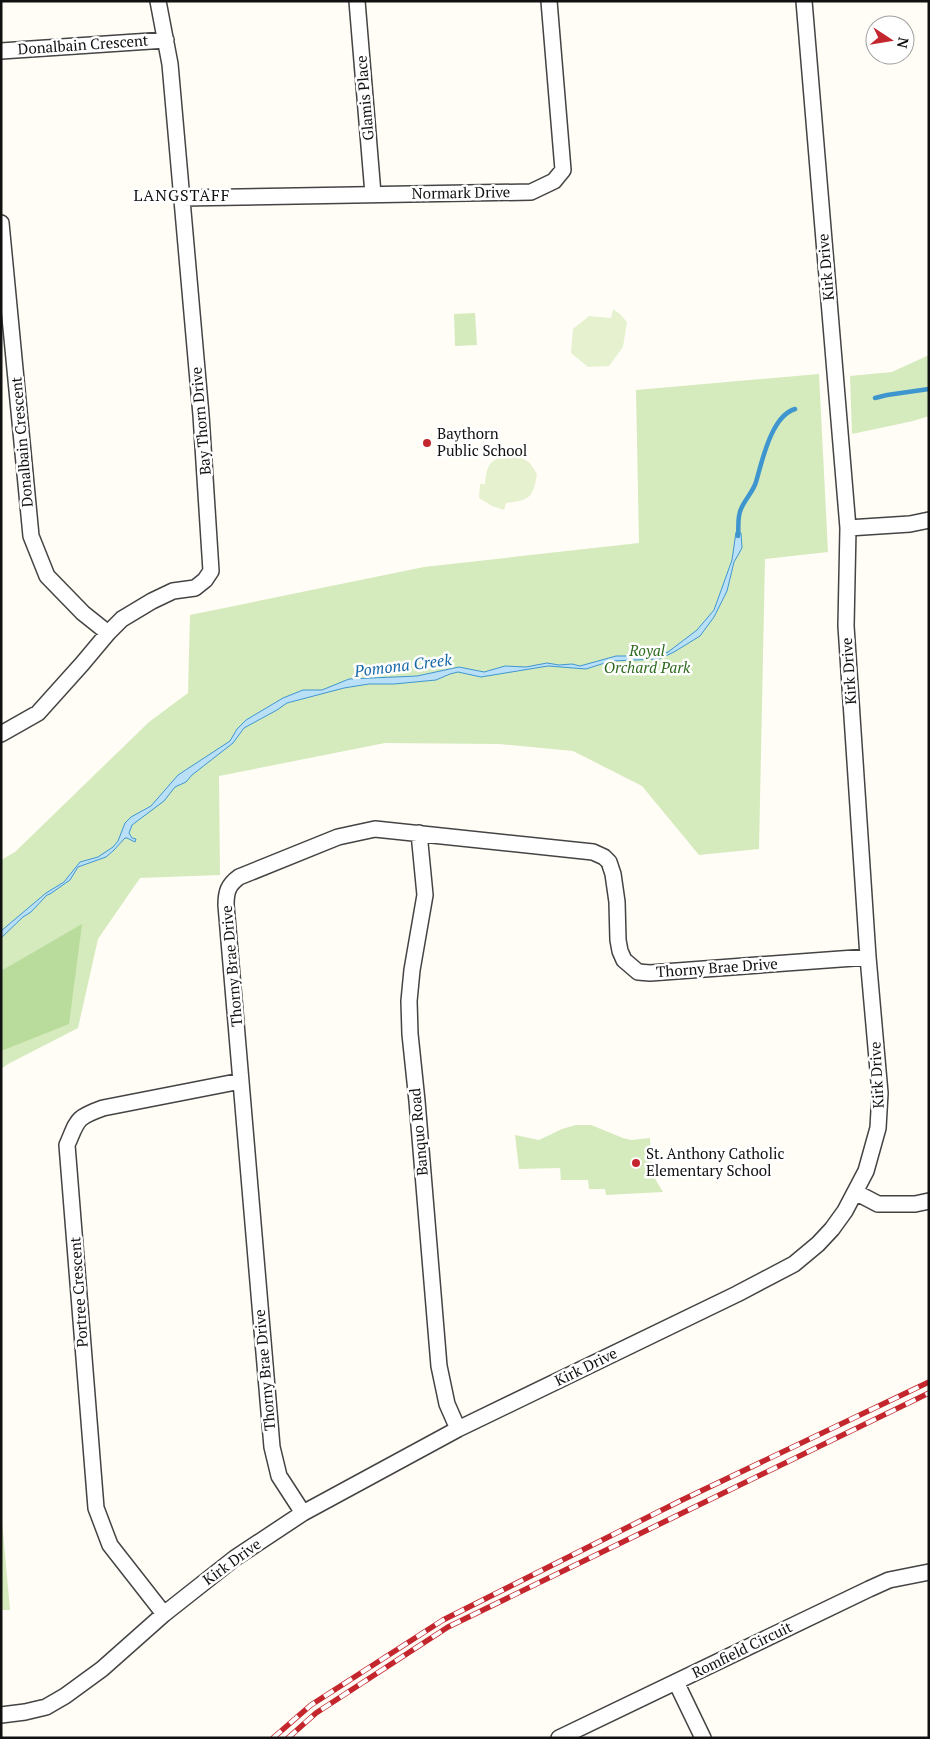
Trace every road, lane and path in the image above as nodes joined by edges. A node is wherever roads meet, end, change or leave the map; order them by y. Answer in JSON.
{"nodes":[{"id":1,"x":158,"y":1,"type":"edge"},
{"id":2,"x":357,"y":1,"type":"edge"},
{"id":3,"x":549,"y":1,"type":"edge"},
{"id":4,"x":804,"y":1,"type":"edge"},
{"id":5,"x":166,"y":40,"type":"junction"},
{"id":6,"x":1,"y":51,"type":"edge"},
{"id":7,"x":373,"y":194,"type":"junction"},
{"id":8,"x":182,"y":198,"type":"junction"},
{"id":9,"x":1,"y":222,"type":"edge"},
{"id":10,"x":929,"y":520,"type":"edge"},
{"id":11,"x":848,"y":528,"type":"junction"},
{"id":12,"x":108,"y":633,"type":"junction"},
{"id":13,"x":1,"y":734,"type":"edge"},
{"id":14,"x":419,"y":833,"type":"junction"},
{"id":15,"x":868,"y":957,"type":"junction"},
{"id":16,"x":241,"y":1081,"type":"junction"},
{"id":17,"x":855,"y":1192,"type":"junction"},
{"id":18,"x":929,"y":1201,"type":"edge"},
{"id":19,"x":458,"y":1429,"type":"junction"},
{"id":20,"x":302,"y":1513,"type":"junction"},
{"id":21,"x":929,"y":1572,"type":"edge"},
{"id":22,"x":164,"y":1614,"type":"junction"},
{"id":23,"x":676,"y":1682,"type":"junction"},
{"id":24,"x":1,"y":1715,"type":"edge"},
{"id":25,"x":559,"y":1738,"type":"edge"},
{"id":26,"x":703,"y":1738,"type":"edge"}],
"edges":[{"from":1,"to":5,"type":"street","name":"Bay Thorn Drive"},
{"from":2,"to":7,"type":"street","name":"Glamis Place"},
{"from":3,"to":7,"type":"street","name":"Normark Drive"},
{"from":4,"to":11,"type":"street","name":"Kirk Drive"},
{"from":5,"to":6,"type":"street","name":"Donalbain Crescent"},
{"from":5,"to":8,"type":"street","name":"Bay Thorn Drive"},
{"from":7,"to":8,"type":"street","name":"Normark Drive"},
{"from":8,"to":12,"type":"street","name":"Bay Thorn Drive"},
{"from":9,"to":12,"type":"street","name":"Donalbain Crescent"},
{"from":10,"to":11,"type":"street"},
{"from":11,"to":15,"type":"street","name":"Kirk Drive"},
{"from":12,"to":13,"type":"street","name":"Bay Thorn Drive"},
{"from":14,"to":15,"type":"street","name":"Thorny Brae Drive"},
{"from":14,"to":16,"type":"street","name":"Thorny Brae Drive"},
{"from":14,"to":19,"type":"street","name":"Banquo Road"},
{"from":15,"to":17,"type":"street","name":"Kirk Drive"},
{"from":16,"to":20,"type":"street","name":"Thorny Brae Drive"},
{"from":16,"to":22,"type":"street","name":"Portree Crescent"},
{"from":17,"to":18,"type":"street"},
{"from":17,"to":19,"type":"street","name":"Kirk Drive"},
{"from":19,"to":20,"type":"street","name":"Kirk Drive"},
{"from":20,"to":22,"type":"street","name":"Kirk Drive"},
{"from":21,"to":23,"type":"street","name":"Romfield Circuit"},
{"from":22,"to":24,"type":"street","name":"Kirk Drive"},
{"from":23,"to":25,"type":"street","name":"Romfield Circuit"},
{"from":23,"to":26,"type":"street"}]}
